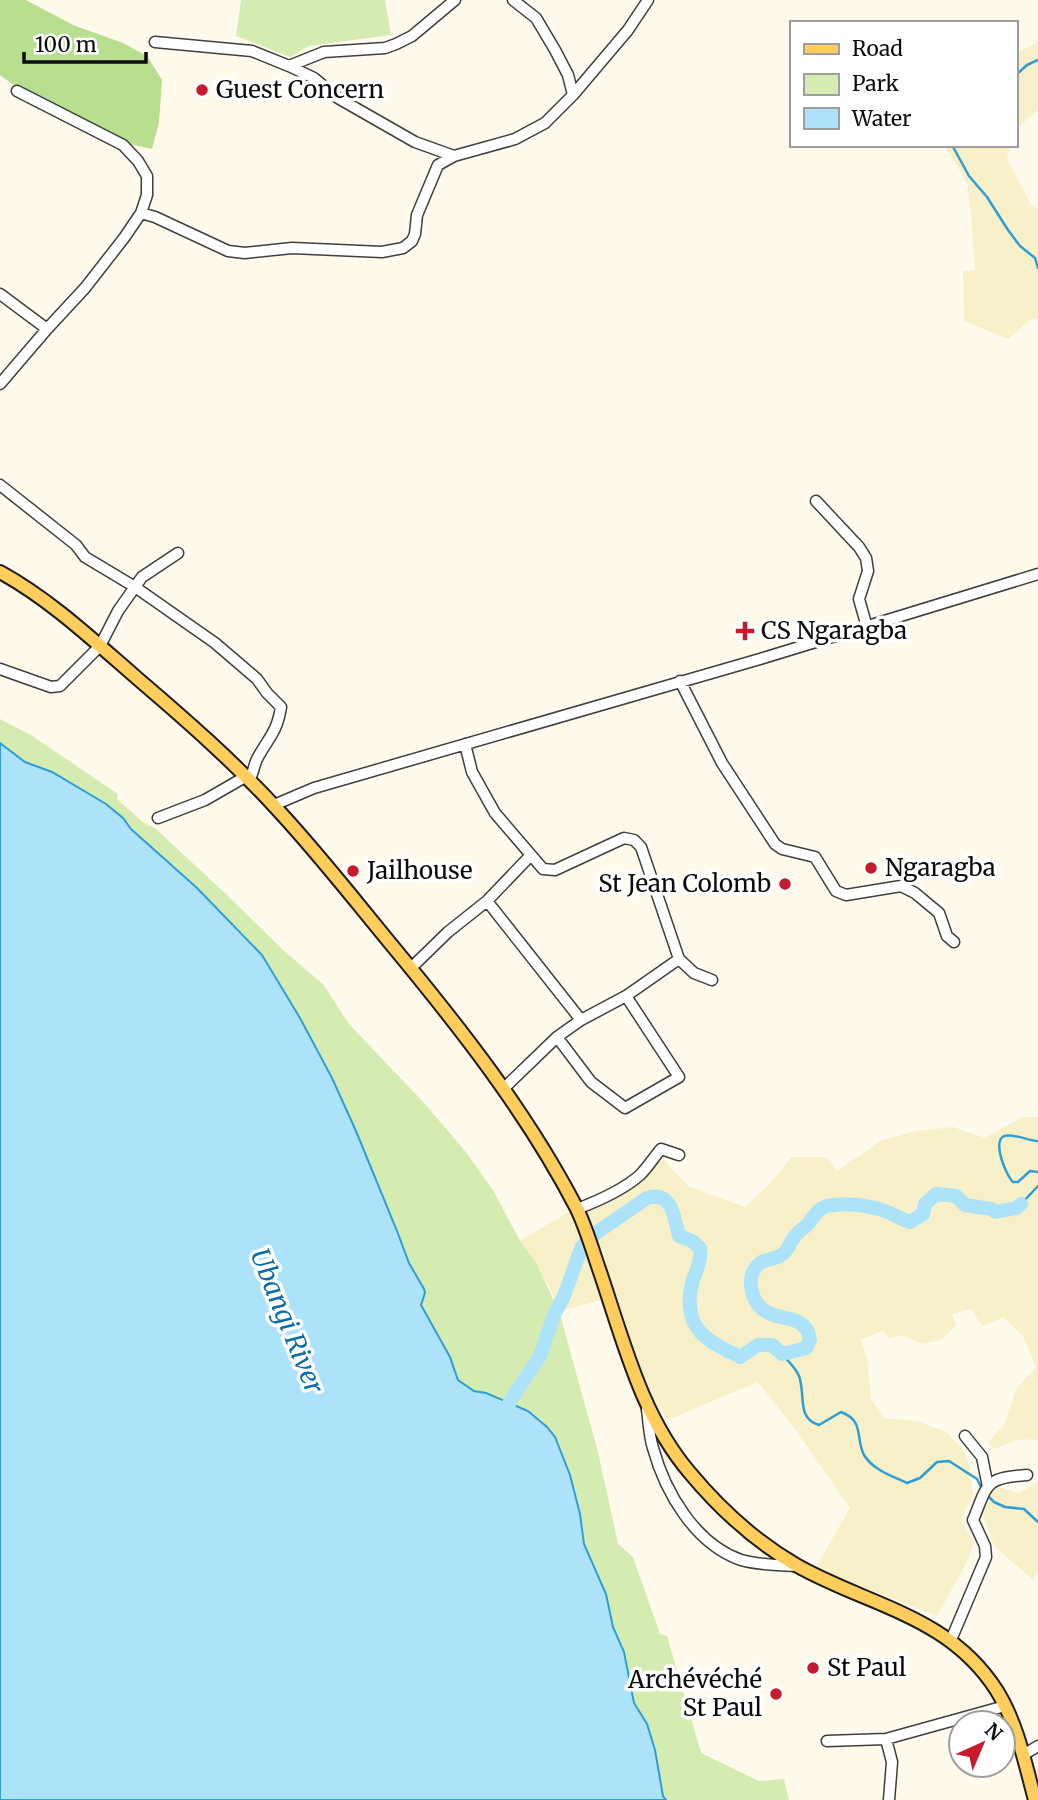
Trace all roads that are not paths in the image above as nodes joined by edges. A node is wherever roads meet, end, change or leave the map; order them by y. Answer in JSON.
{"nodes":[{"id":1,"x":455,"y":0,"type":"edge"},
{"id":2,"x":513,"y":0,"type":"edge"},
{"id":3,"x":648,"y":0,"type":"edge"},
{"id":4,"x":155,"y":42,"type":"dead end"},
{"id":5,"x":289,"y":66,"type":"junction"},
{"id":6,"x":17,"y":91,"type":"dead end"},
{"id":7,"x":573,"y":94,"type":"junction"},
{"id":8,"x":454,"y":156,"type":"junction"},
{"id":9,"x":141,"y":213,"type":"junction"},
{"id":10,"x":0,"y":294,"type":"edge"},
{"id":11,"x":47,"y":329,"type":"junction"},
{"id":12,"x":0,"y":384,"type":"edge"},
{"id":13,"x":0,"y":485,"type":"edge"},
{"id":14,"x":816,"y":500,"type":"dead end"},
{"id":15,"x":178,"y":553,"type":"dead end"},
{"id":16,"x":0,"y":572,"type":"edge"},
{"id":17,"x":1038,"y":574,"type":"edge"},
{"id":18,"x":135,"y":587,"type":"junction"},
{"id":19,"x":867,"y":627,"type":"junction"},
{"id":20,"x":100,"y":646,"type":"junction"},
{"id":21,"x":0,"y":669,"type":"edge"},
{"id":22,"x":680,"y":681,"type":"junction"},
{"id":23,"x":465,"y":744,"type":"junction"},
{"id":24,"x":247,"y":778,"type":"junction"},
{"id":25,"x":274,"y":805,"type":"junction"},
{"id":26,"x":158,"y":818,"type":"dead end"},
{"id":27,"x":531,"y":855,"type":"junction"},
{"id":28,"x":487,"y":901,"type":"junction"},
{"id":29,"x":954,"y":942,"type":"dead end"},
{"id":30,"x":679,"y":959,"type":"junction"},
{"id":31,"x":411,"y":968,"type":"junction"},
{"id":32,"x":712,"y":980,"type":"dead end"},
{"id":33,"x":626,"y":996,"type":"junction"},
{"id":34,"x":581,"y":1020,"type":"junction"},
{"id":35,"x":558,"y":1037,"type":"junction"},
{"id":36,"x":503,"y":1089,"type":"junction"},
{"id":37,"x":679,"y":1155,"type":"dead end"},
{"id":38,"x":578,"y":1212,"type":"junction"},
{"id":39,"x":646,"y":1403,"type":"junction"},
{"id":40,"x":965,"y":1436,"type":"dead end"},
{"id":41,"x":1027,"y":1475,"type":"dead end"},
{"id":42,"x":985,"y":1491,"type":"junction"},
{"id":43,"x":799,"y":1566,"type":"junction"},
{"id":44,"x":951,"y":1640,"type":"junction"},
{"id":45,"x":1005,"y":1706,"type":"junction"},
{"id":46,"x":886,"y":1739,"type":"junction"},
{"id":47,"x":827,"y":1741,"type":"dead end"},
{"id":48,"x":1038,"y":1746,"type":"edge"},
{"id":49,"x":1023,"y":1755,"type":"junction"},
{"id":50,"x":889,"y":1800,"type":"edge"},
{"id":51,"x":1035,"y":1800,"type":"edge"}],
"edges":[{"from":1,"to":5,"type":"street"},
{"from":2,"to":7,"type":"street"},
{"from":3,"to":7,"type":"street"},
{"from":4,"to":5,"type":"street"},
{"from":5,"to":8,"type":"street"},
{"from":6,"to":9,"type":"street"},
{"from":7,"to":8,"type":"street"},
{"from":8,"to":9,"type":"street"},
{"from":9,"to":11,"type":"street"},
{"from":10,"to":11,"type":"street"},
{"from":11,"to":12,"type":"street"},
{"from":13,"to":18,"type":"street"},
{"from":14,"to":19,"type":"street"},
{"from":15,"to":18,"type":"street"},
{"from":16,"to":20,"type":"main road"},
{"from":17,"to":19,"type":"street"},
{"from":18,"to":20,"type":"street"},
{"from":18,"to":24,"type":"street"},
{"from":19,"to":22,"type":"street"},
{"from":20,"to":21,"type":"street"},
{"from":20,"to":24,"type":"main road"},
{"from":22,"to":23,"type":"street"},
{"from":22,"to":29,"type":"street"},
{"from":23,"to":25,"type":"street"},
{"from":23,"to":27,"type":"street"},
{"from":24,"to":25,"type":"main road"},
{"from":24,"to":26,"type":"street"},
{"from":25,"to":31,"type":"main road"},
{"from":27,"to":28,"type":"street"},
{"from":27,"to":30,"type":"street"},
{"from":28,"to":31,"type":"street"},
{"from":28,"to":34,"type":"street"},
{"from":30,"to":32,"type":"street"},
{"from":30,"to":33,"type":"street"},
{"from":31,"to":36,"type":"main road"},
{"from":33,"to":34,"type":"street"},
{"from":33,"to":35,"type":"street"},
{"from":34,"to":35,"type":"street"},
{"from":35,"to":36,"type":"street"},
{"from":36,"to":38,"type":"main road"},
{"from":37,"to":38,"type":"street"},
{"from":38,"to":39,"type":"main road"},
{"from":39,"to":43,"type":"main road"},
{"from":39,"to":43,"type":"street"},
{"from":40,"to":42,"type":"street"},
{"from":41,"to":42,"type":"street"},
{"from":42,"to":44,"type":"street"},
{"from":43,"to":44,"type":"main road"},
{"from":44,"to":45,"type":"main road"},
{"from":45,"to":46,"type":"street"},
{"from":45,"to":49,"type":"main road"},
{"from":46,"to":47,"type":"street"},
{"from":46,"to":50,"type":"street"},
{"from":48,"to":49,"type":"street"},
{"from":49,"to":51,"type":"main road"}]}
